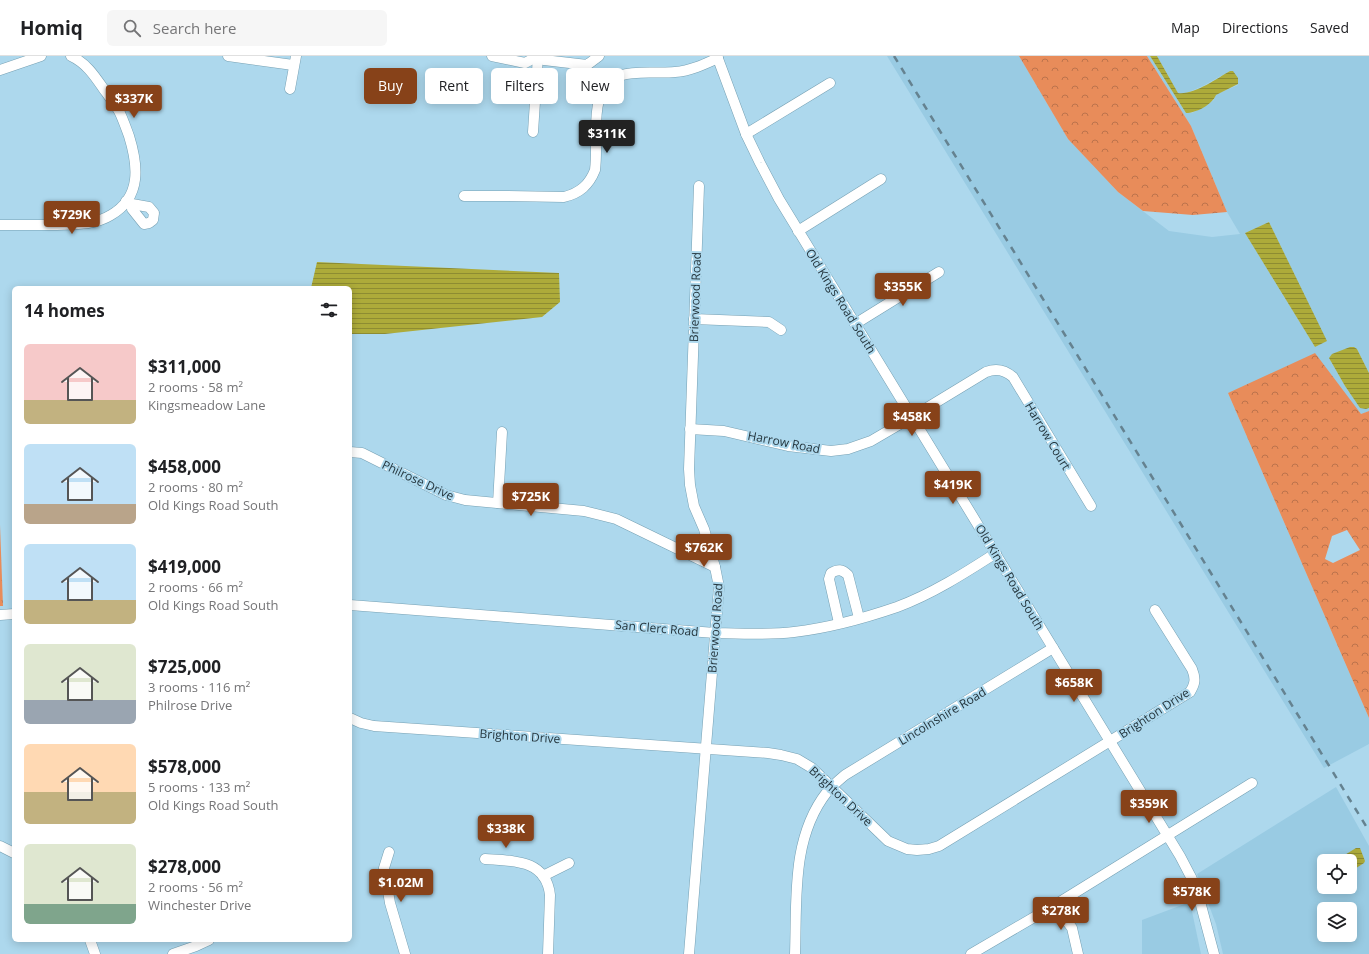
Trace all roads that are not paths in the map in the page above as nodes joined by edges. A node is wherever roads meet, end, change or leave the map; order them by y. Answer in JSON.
{"nodes":[{"id":1,"x":41,"y":56,"type":"edge"},
{"id":2,"x":71,"y":56,"type":"edge"},
{"id":3,"x":228,"y":56,"type":"edge"},
{"id":4,"x":492,"y":56,"type":"edge"},
{"id":5,"x":538,"y":56,"type":"edge"},
{"id":6,"x":599,"y":56,"type":"edge"},
{"id":7,"x":718,"y":57,"type":"edge"},
{"id":8,"x":295,"y":60,"type":"edge"},
{"id":9,"x":0,"y":70,"type":"edge"},
{"id":10,"x":830,"y":83,"type":"dead end"},
{"id":11,"x":290,"y":89,"type":"dead end"},
{"id":12,"x":534,"y":132,"type":"dead end"},
{"id":13,"x":746,"y":134,"type":"junction"},
{"id":14,"x":881,"y":179,"type":"dead end"},
{"id":15,"x":699,"y":186,"type":"dead end"},
{"id":16,"x":464,"y":196,"type":"dead end"},
{"id":17,"x":0,"y":225,"type":"edge"},
{"id":18,"x":798,"y":231,"type":"junction"},
{"id":19,"x":940,"y":272,"type":"dead end"},
{"id":20,"x":694,"y":319,"type":"junction"},
{"id":21,"x":855,"y":324,"type":"junction"},
{"id":22,"x":782,"y":330,"type":"dead end"},
{"id":23,"x":1002,"y":370,"type":"joint"},
{"id":24,"x":912,"y":418,"type":"junction"},
{"id":25,"x":690,"y":429,"type":"junction"},
{"id":26,"x":502,"y":432,"type":"dead end"},
{"id":27,"x":352,"y":452,"type":"edge"},
{"id":28,"x":498,"y":503,"type":"junction"},
{"id":29,"x":1091,"y":506,"type":"dead end"},
{"id":30,"x":996,"y":554,"type":"junction"},
{"id":31,"x":716,"y":567,"type":"junction"},
{"id":32,"x":352,"y":605,"type":"edge"},
{"id":33,"x":1155,"y":610,"type":"dead end"},
{"id":34,"x":12,"y":614,"type":"edge"},
{"id":35,"x":0,"y":615,"type":"edge"},
{"id":36,"x":859,"y":618,"type":"junction"},
{"id":37,"x":839,"y":623,"type":"junction"},
{"id":38,"x":715,"y":633,"type":"junction"},
{"id":39,"x":1053,"y":648,"type":"junction"},
{"id":40,"x":352,"y":719,"type":"edge"},
{"id":41,"x":1110,"y":741,"type":"junction"},
{"id":42,"x":706,"y":748,"type":"junction"},
{"id":43,"x":1252,"y":783,"type":"dead end"},
{"id":44,"x":832,"y":787,"type":"junction"},
{"id":45,"x":1168,"y":834,"type":"junction"},
{"id":46,"x":0,"y":846,"type":"edge"},
{"id":47,"x":12,"y":852,"type":"edge"},
{"id":48,"x":389,"y":852,"type":"dead end"},
{"id":49,"x":485,"y":860,"type":"dead end"},
{"id":50,"x":569,"y":863,"type":"dead end"},
{"id":51,"x":543,"y":876,"type":"junction"},
{"id":52,"x":1055,"y":905,"type":"junction"},
{"id":53,"x":91,"y":942,"type":"edge"},
{"id":54,"x":205,"y":942,"type":"edge"},
{"id":55,"x":95,"y":954,"type":"edge"},
{"id":56,"x":172,"y":954,"type":"edge"},
{"id":57,"x":405,"y":954,"type":"edge"},
{"id":58,"x":548,"y":954,"type":"edge"},
{"id":59,"x":689,"y":954,"type":"edge"},
{"id":60,"x":795,"y":954,"type":"edge"},
{"id":61,"x":971,"y":954,"type":"edge"},
{"id":62,"x":1078,"y":954,"type":"edge"},
{"id":63,"x":1214,"y":954,"type":"edge"}],
"edges":[{"from":1,"to":9,"type":"street"},
{"from":2,"to":17,"type":"street"},
{"from":3,"to":8,"type":"street"},
{"from":4,"to":5,"type":"street"},
{"from":5,"to":6,"type":"street"},
{"from":5,"to":12,"type":"street"},
{"from":7,"to":13,"type":"street","name":"Old Kings Road South"},
{"from":7,"to":16,"type":"street"},
{"from":8,"to":11,"type":"street"},
{"from":10,"to":13,"type":"street"},
{"from":13,"to":18,"type":"street","name":"Old Kings Road South"},
{"from":14,"to":18,"type":"street"},
{"from":15,"to":20,"type":"street","name":"Brierwood Road"},
{"from":18,"to":21,"type":"street","name":"Old Kings Road South"},
{"from":19,"to":21,"type":"street"},
{"from":20,"to":22,"type":"street"},
{"from":20,"to":25,"type":"street","name":"Brierwood Road"},
{"from":21,"to":24,"type":"street","name":"Old Kings Road South"},
{"from":23,"to":24,"type":"street","name":"Harrow Road"},
{"from":23,"to":29,"type":"street","name":"Harrow Court"},
{"from":24,"to":25,"type":"street","name":"Harrow Road"},
{"from":24,"to":30,"type":"street","name":"Old Kings Road South"},
{"from":25,"to":31,"type":"street","name":"Brierwood Road"},
{"from":26,"to":28,"type":"street"},
{"from":27,"to":28,"type":"street","name":"Philrose Drive"},
{"from":28,"to":31,"type":"street","name":"Philrose Drive"},
{"from":30,"to":36,"type":"street","name":"San Clerc Road"},
{"from":30,"to":39,"type":"street","name":"Old Kings Road South"},
{"from":31,"to":38,"type":"street","name":"Brierwood Road"},
{"from":32,"to":38,"type":"street","name":"San Clerc Road"},
{"from":33,"to":41,"type":"street","name":"Brighton Drive"},
{"from":34,"to":35,"type":"street"},
{"from":36,"to":37,"type":"street","name":"San Clerc Road"},
{"from":36,"to":37,"type":"street"},
{"from":37,"to":38,"type":"street","name":"San Clerc Road"},
{"from":38,"to":42,"type":"street","name":"Brierwood Road"},
{"from":39,"to":41,"type":"street","name":"Old Kings Road South"},
{"from":39,"to":44,"type":"street","name":"Lincolnshire Road"},
{"from":40,"to":42,"type":"street","name":"Brighton Drive"},
{"from":41,"to":44,"type":"street","name":"Brighton Drive"},
{"from":41,"to":45,"type":"street","name":"Old Kings Road South"},
{"from":42,"to":44,"type":"street","name":"Brighton Drive"},
{"from":42,"to":59,"type":"street","name":"Brierwood Road"},
{"from":43,"to":45,"type":"street"},
{"from":44,"to":60,"type":"street","name":"Lincolnshire Road"},
{"from":45,"to":52,"type":"street"},
{"from":45,"to":63,"type":"street","name":"Old Kings Road South"},
{"from":46,"to":47,"type":"street"},
{"from":48,"to":57,"type":"street"},
{"from":49,"to":51,"type":"street"},
{"from":50,"to":51,"type":"street"},
{"from":51,"to":58,"type":"street"},
{"from":52,"to":61,"type":"street"},
{"from":52,"to":62,"type":"street"},
{"from":53,"to":55,"type":"street"},
{"from":54,"to":56,"type":"street"}]}
